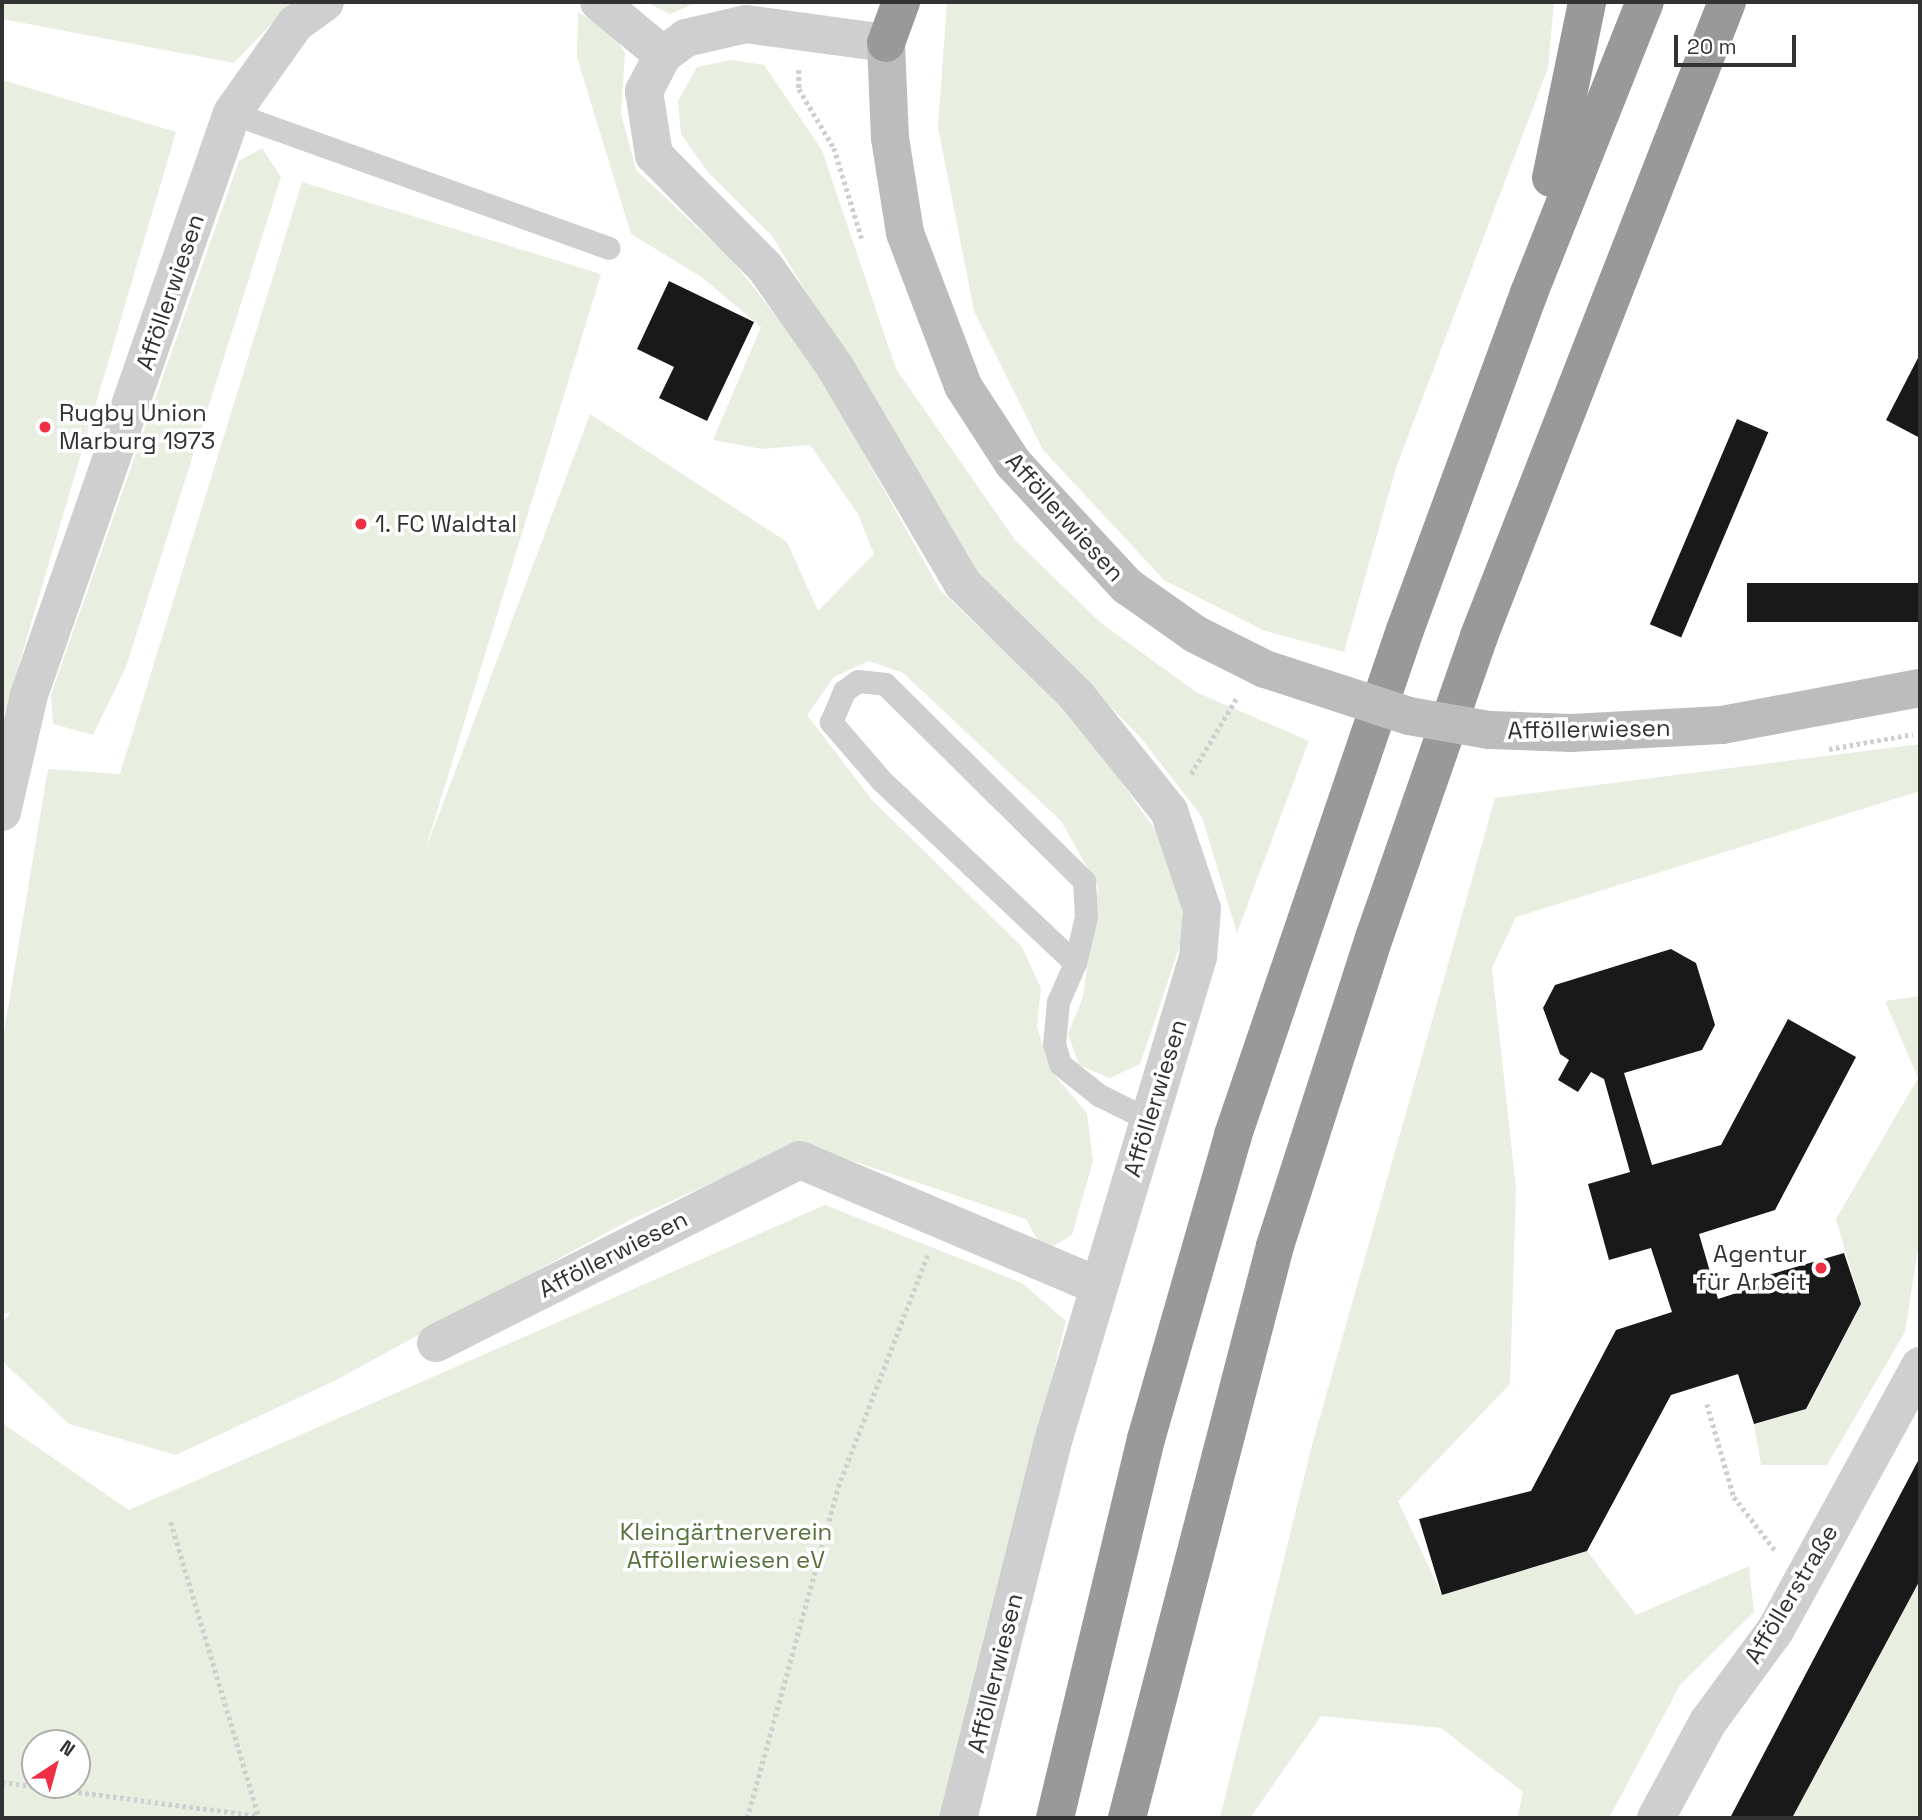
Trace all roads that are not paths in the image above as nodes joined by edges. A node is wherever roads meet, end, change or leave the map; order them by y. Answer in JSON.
{"nodes":[{"id":1,"x":326,"y":2,"type":"edge"},
{"id":2,"x":599,"y":2,"type":"edge"},
{"id":3,"x":890,"y":2,"type":"edge"},
{"id":4,"x":901,"y":2,"type":"edge"},
{"id":5,"x":1587,"y":2,"type":"edge"},
{"id":6,"x":1645,"y":2,"type":"edge"},
{"id":7,"x":1727,"y":2,"type":"edge"},
{"id":8,"x":886,"y":43,"type":"junction"},
{"id":9,"x":663,"y":55,"type":"junction"},
{"id":10,"x":232,"y":113,"type":"junction"},
{"id":11,"x":609,"y":248,"type":"dead end"},
{"id":12,"x":1529,"y":293,"type":"junction"},
{"id":13,"x":1920,"y":688,"type":"edge"},
{"id":14,"x":2,"y":812,"type":"edge"},
{"id":15,"x":1075,"y":963,"type":"junction"},
{"id":16,"x":1149,"y":1120,"type":"junction"},
{"id":17,"x":1099,"y":1286,"type":"junction"},
{"id":18,"x":436,"y":1343,"type":"dead end"},
{"id":19,"x":1920,"y":1366,"type":"edge"},
{"id":20,"x":958,"y":1818,"type":"edge"},
{"id":21,"x":1055,"y":1818,"type":"edge"},
{"id":22,"x":1128,"y":1818,"type":"edge"},
{"id":23,"x":1656,"y":1818,"type":"edge"}],
"edges":[{"from":1,"to":10,"type":"street","name":"Afföllerwiesen"},
{"from":2,"to":9,"type":"street"},
{"from":3,"to":8,"type":"highway"},
{"from":4,"to":8,"type":"highway"},
{"from":5,"to":12,"type":"highway"},
{"from":6,"to":12,"type":"highway"},
{"from":7,"to":22,"type":"highway"},
{"from":8,"to":9,"type":"street","name":"Afföllerwiesen"},
{"from":8,"to":13,"type":"main road","name":"Afföllerwiesen","bridge":true},
{"from":9,"to":16,"type":"street","name":"Afföllerwiesen"},
{"from":10,"to":11,"type":"lane"},
{"from":10,"to":14,"type":"street","name":"Afföllerwiesen"},
{"from":12,"to":21,"type":"highway"},
{"from":15,"to":15,"type":"lane"},
{"from":15,"to":16,"type":"lane"},
{"from":16,"to":17,"type":"street","name":"Afföllerwiesen"},
{"from":17,"to":18,"type":"street","name":"Afföllerwiesen"},
{"from":17,"to":20,"type":"street","name":"Afföllerwiesen"},
{"from":19,"to":23,"type":"street","name":"Afföllerstraße"}]}
